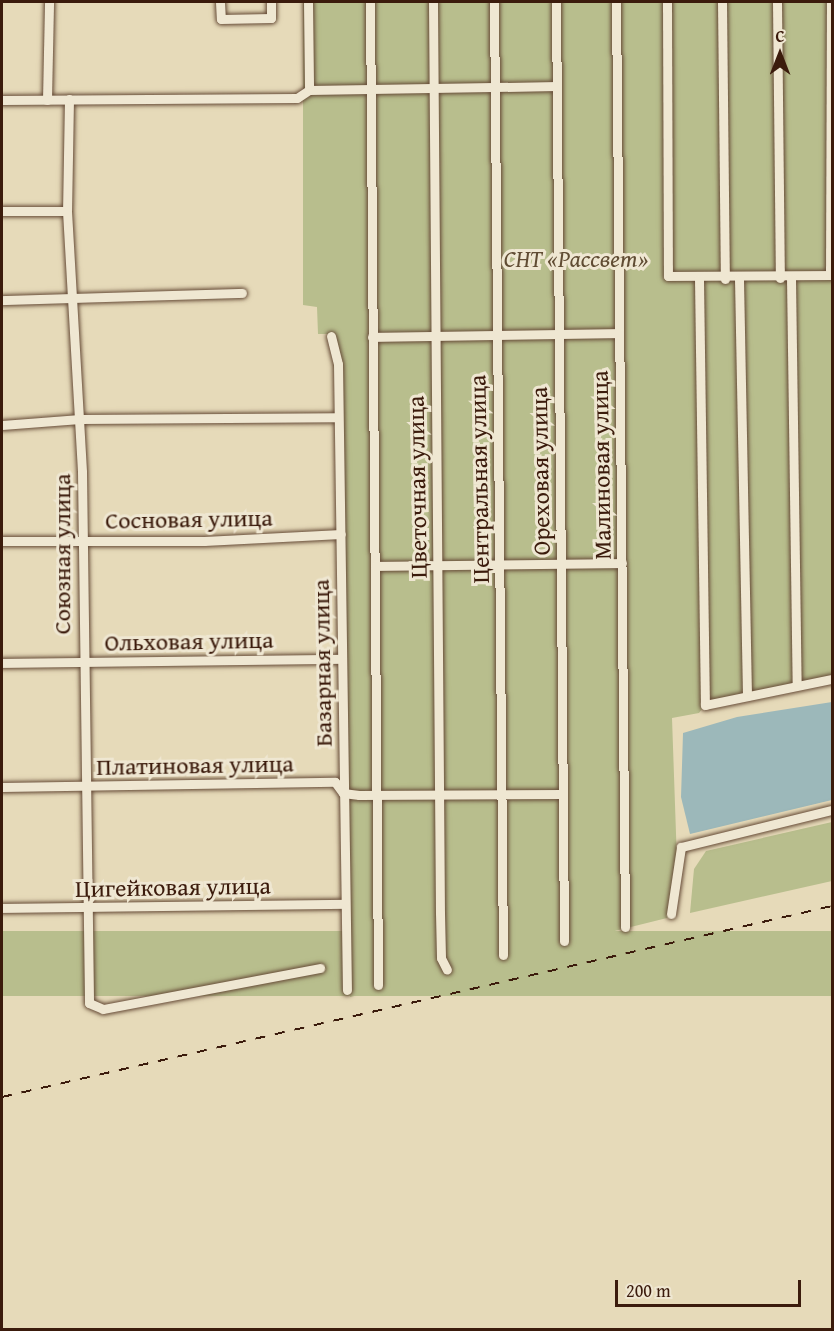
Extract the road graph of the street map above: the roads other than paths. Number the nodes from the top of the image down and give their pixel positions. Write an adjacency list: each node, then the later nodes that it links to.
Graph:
1 (50, 2): 21 (street)
2 (220, 2): 3 (street)
3 (271, 2)
4 (308, 2): 18 (street)
5 (370, 2): 15 (street)
6 (434, 2): 16 (street, Цветочная улица)
7 (494, 2): 17 (street, Центральная улица)
8 (556, 2): 14 (street, Ореховая улица)
9 (616, 2): 33 (street, Малиновая улица)
10 (667, 2): 27 (street)
11 (722, 2): 28 (street)
12 (777, 2): 25 (street)
13 (831, 2): 24 (street)
14 (557, 86): 17 (street); 35 (street, Ореховая улица)
15 (371, 88): 16 (street); 18 (street); 38 (street)
16 (434, 88): 17 (street); 37 (street, Цветочная улица)
17 (495, 88): 34 (street, Центральная улица)
18 (309, 90): 19 (street)
19 (69, 99): 21 (street); 23 (street, Союзная улица)
20 (2, 100): 21 (street)
21 (47, 100)
22 (2, 211): 23 (street)
23 (67, 211): 31 (street, Союзная улица)
24 (831, 275): 26 (street)
25 (780, 278): 26 (street); 29 (street)
26 (791, 278): 54 (street)
27 (699, 279): 28 (street); 55 (street)
28 (725, 279): 29 (street)
29 (739, 279): 55 (street)
30 (242, 292): 31 (street)
31 (75, 298): 32 (street); 40 (street, Союзная улица)
32 (2, 300)
33 (619, 333): 35 (street); 46 (street, Малиновая улица)
34 (498, 335): 35 (street); 37 (street); 47 (street, Центральная улица)
35 (558, 335): 45 (street, Ореховая улица)
36 (331, 336): 39 (street, Базарная улица)
37 (435, 336): 38 (street); 49 (street, Цветочная улица)
38 (372, 337): 48 (street)
39 (338, 417): 40 (street); 42 (street, Базарная улица)
40 (80, 419): 41 (street); 43 (street, Союзная улица)
41 (2, 425)
42 (341, 534): 43 (street, Сосновая улица); 50 (street, Базарная улица)
43 (82, 539): 44 (street, Сосновая улица); 51 (street, Союзная улица)
44 (2, 541)
45 (561, 563): 46 (street); 47 (street); 60 (street, Ореховая улица)
46 (622, 563): 68 (street, Малиновая улица)
47 (500, 564): 49 (street); 59 (street, Центральная улица)
48 (375, 566): 49 (street); 61 (street)
49 (437, 566): 62 (street, Цветочная улица)
50 (341, 659): 51 (street, Ольховая улица); 58 (street, Базарная улица)
51 (81, 662): 52 (street, Ольховая улица); 56 (street, Союзная улица)
52 (2, 663)
53 (832, 679): 54 (street)
54 (797, 685): 55 (street)
55 (747, 696)
56 (86, 786): 57 (street, Платиновая улица); 58 (street, Платиновая улица); 66 (street, Союзная улица)
57 (2, 787)
58 (343, 793): 61 (street, Платиновая улица); 64 (street, Базарная улица)
59 (502, 794): 60 (street, Платиновая улица); 62 (street, Платиновая улица); 70 (street, Центральная улица)
60 (562, 794): 69 (street, Ореховая улица)
61 (377, 795): 62 (street, Платиновая улица); 73 (street)
62 (439, 796): 72 (street, Цветочная улица)
63 (832, 810): 67 (street)
64 (345, 904): 66 (street, Цигейковая улица); 74 (street, Базарная улица)
65 (2, 908): 66 (street, Цигейковая улица)
66 (86, 908): 71 (street, Союзная улица)
67 (671, 914)
68 (626, 927)
69 (564, 941)
70 (503, 955)
71 (320, 968)
72 (447, 970)
73 (378, 985)
74 (347, 990)

